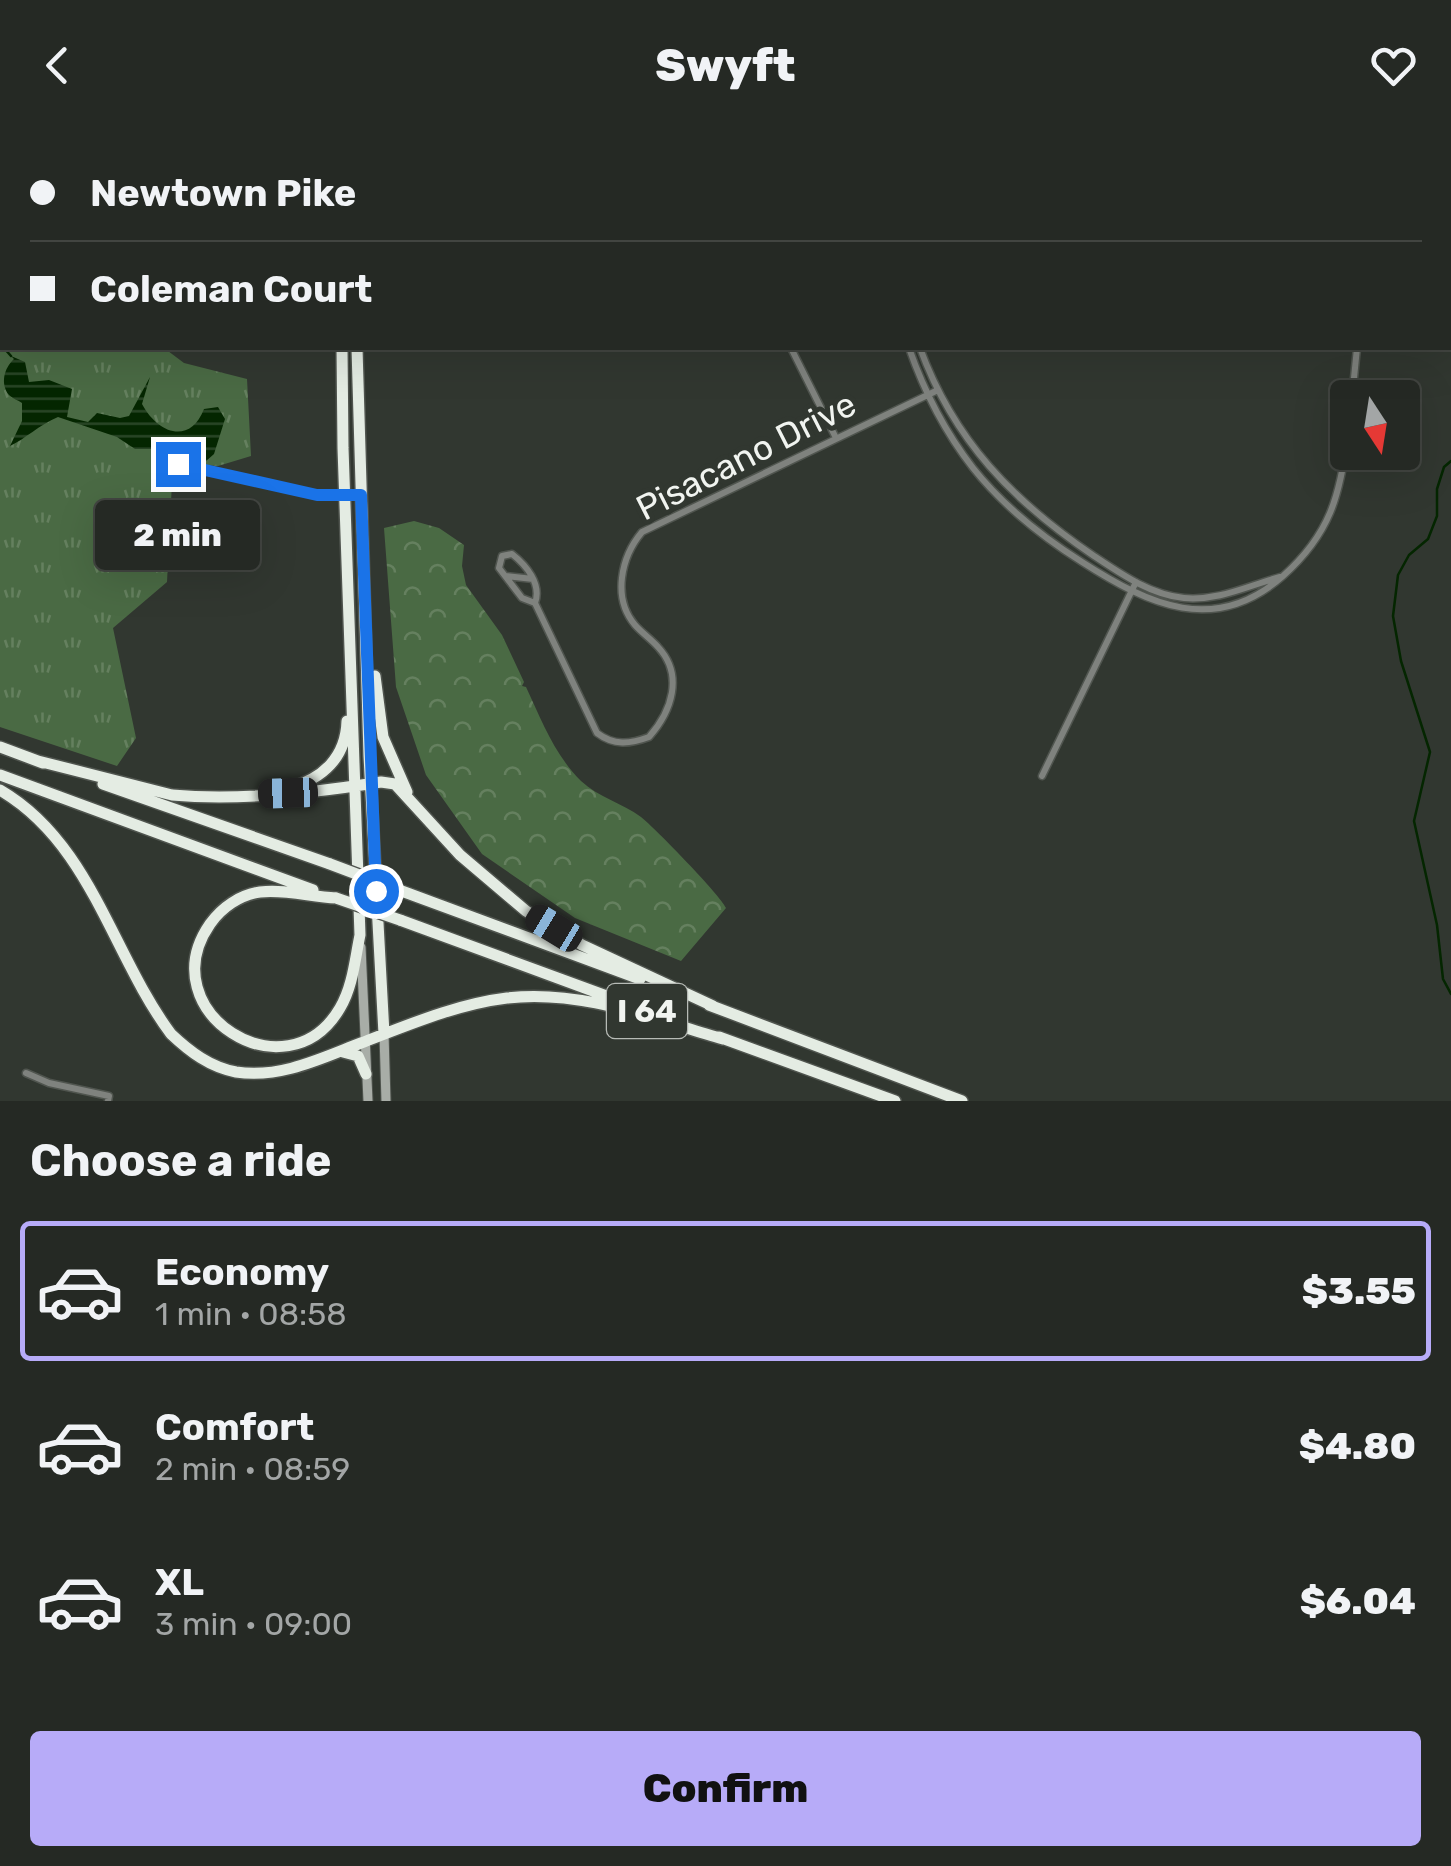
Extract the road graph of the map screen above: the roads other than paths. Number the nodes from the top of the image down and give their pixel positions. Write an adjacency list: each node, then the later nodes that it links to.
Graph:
1 (342, 350): 16 (highway)
2 (358, 350): 15 (highway)
3 (792, 350): 10 (street)
4 (910, 350): 9 (street)
5 (921, 350): 8 (street)
6 (1357, 350): 7 (street)
7 (1354, 380)
8 (938, 390): 9 (street, Pisacano Drive); 13 (street)
9 (928, 394): 10 (street, Pisacano Drive); 14 (street)
10 (836, 438): 23 (street, Pisacano Drive)
11 (178, 464): 16 (street)
12 (1343, 470): 18 (street)
13 (999, 478): 14 (street); 21 (street)
14 (989, 487): 22 (street)
15 (361, 495): 16 (street); 19 (highway)
16 (345, 496): 24 (highway)
17 (504, 575): 20 (street); 20 (street); 23 (street)
18 (1282, 576): 21 (street); 22 (street)
19 (366, 579): 29 (highway); 33 (highway)
20 (533, 579): 23 (street)
21 (1136, 582): 22 (street)
22 (1131, 592): 28 (street)
23 (535, 603)
24 (349, 632): 30 (highway); 32 (highway)
25 (0, 747): 26 (highway, I 64)
26 (38, 761): 32 (highway); 36 (highway, I 64, bridge)
27 (0, 775): 34 (highway, I 64)
28 (1042, 776)
29 (370, 784): 30 (highway); 33 (highway); 37 (highway)
30 (355, 785): 32 (highway); 35 (highway)
31 (0, 790): 40 (highway)
32 (262, 794)
33 (411, 800): 36 (highway)
34 (336, 898): 35 (highway); 38 (highway, I 64, bridge)
35 (360, 935): 39 (main road)
36 (713, 1006): 47 (highway, I 64)
37 (384, 1034): 38 (highway); 39 (highway); 45 (main road)
38 (723, 1039): 46 (highway, I 64)
39 (365, 1041): 40 (highway); 42 (main road)
40 (334, 1054): 42 (highway)
41 (26, 1073): 43 (street)
42 (366, 1074): 44 (main road)
43 (108, 1101)
44 (368, 1101)
45 (386, 1101)
46 (894, 1101)
47 (962, 1101)

